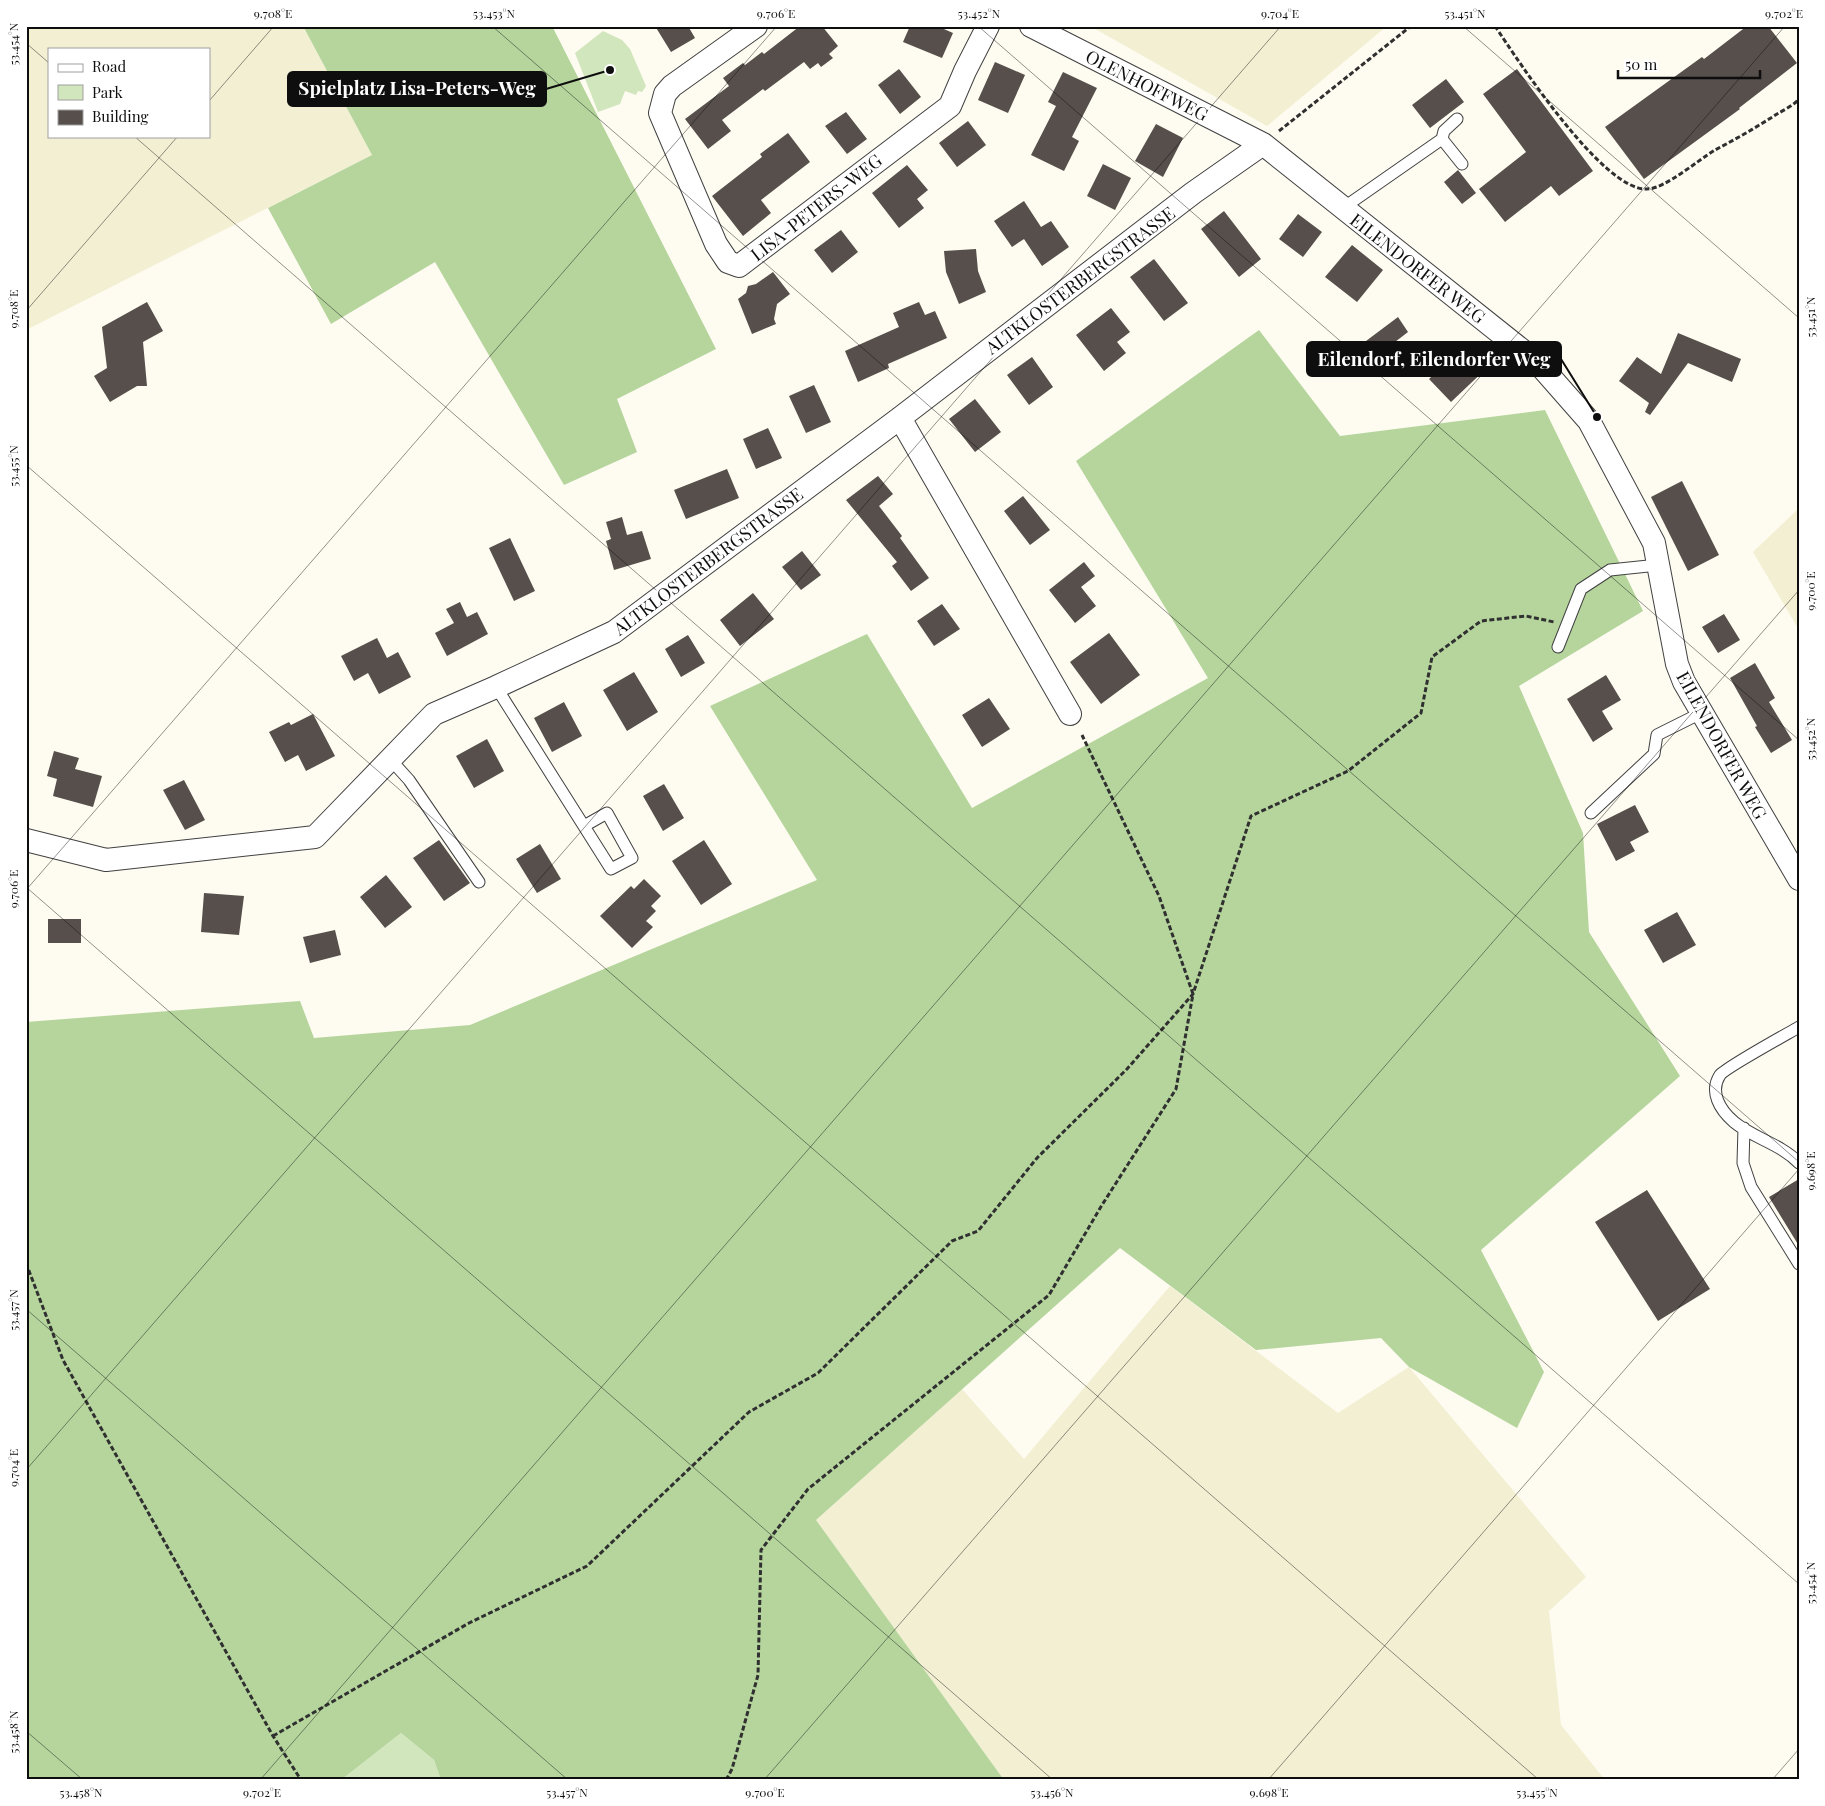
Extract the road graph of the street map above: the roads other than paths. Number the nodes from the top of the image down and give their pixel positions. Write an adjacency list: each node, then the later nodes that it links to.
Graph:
1 (756, 26): 2 (street, LISA-PETERS-WEG)
2 (988, 26)
3 (1031, 26): 6 (street, OLENHOFFWEG)
4 (1457, 119): 5 (lane)
5 (1442, 139): 7 (lane); 8 (lane)
6 (1263, 144): 8 (street, EILENDORFER WEG); 9 (street, ALTKLOSTERBERGSTRASSE)
7 (1462, 164)
8 (1344, 208): 10 (street, EILENDORFER WEG)
9 (900, 418): 12 (street, ALTKLOSTERBERGSTRASSE); 14 (street)
10 (1658, 565): 11 (lane); 13 (street, EILENDORFER WEG)
11 (1558, 647)
12 (496, 687): 15 (street, ALTKLOSTERBERGSTRASSE); 17 (lane)
13 (1701, 713): 16 (lane); 19 (street, EILENDORFER WEG)
14 (1070, 714)
15 (390, 759): 18 (street, ALTKLOSTERBERGSTRASSE); 20 (lane)
16 (1591, 813)
17 (584, 826): 17 (lane)
18 (26, 840)
19 (1799, 879)
20 (479, 882)
21 (1799, 1027): 22 (lane)
22 (1744, 1128): 23 (lane); 24 (lane)
23 (1799, 1163)
24 (1799, 1264)

